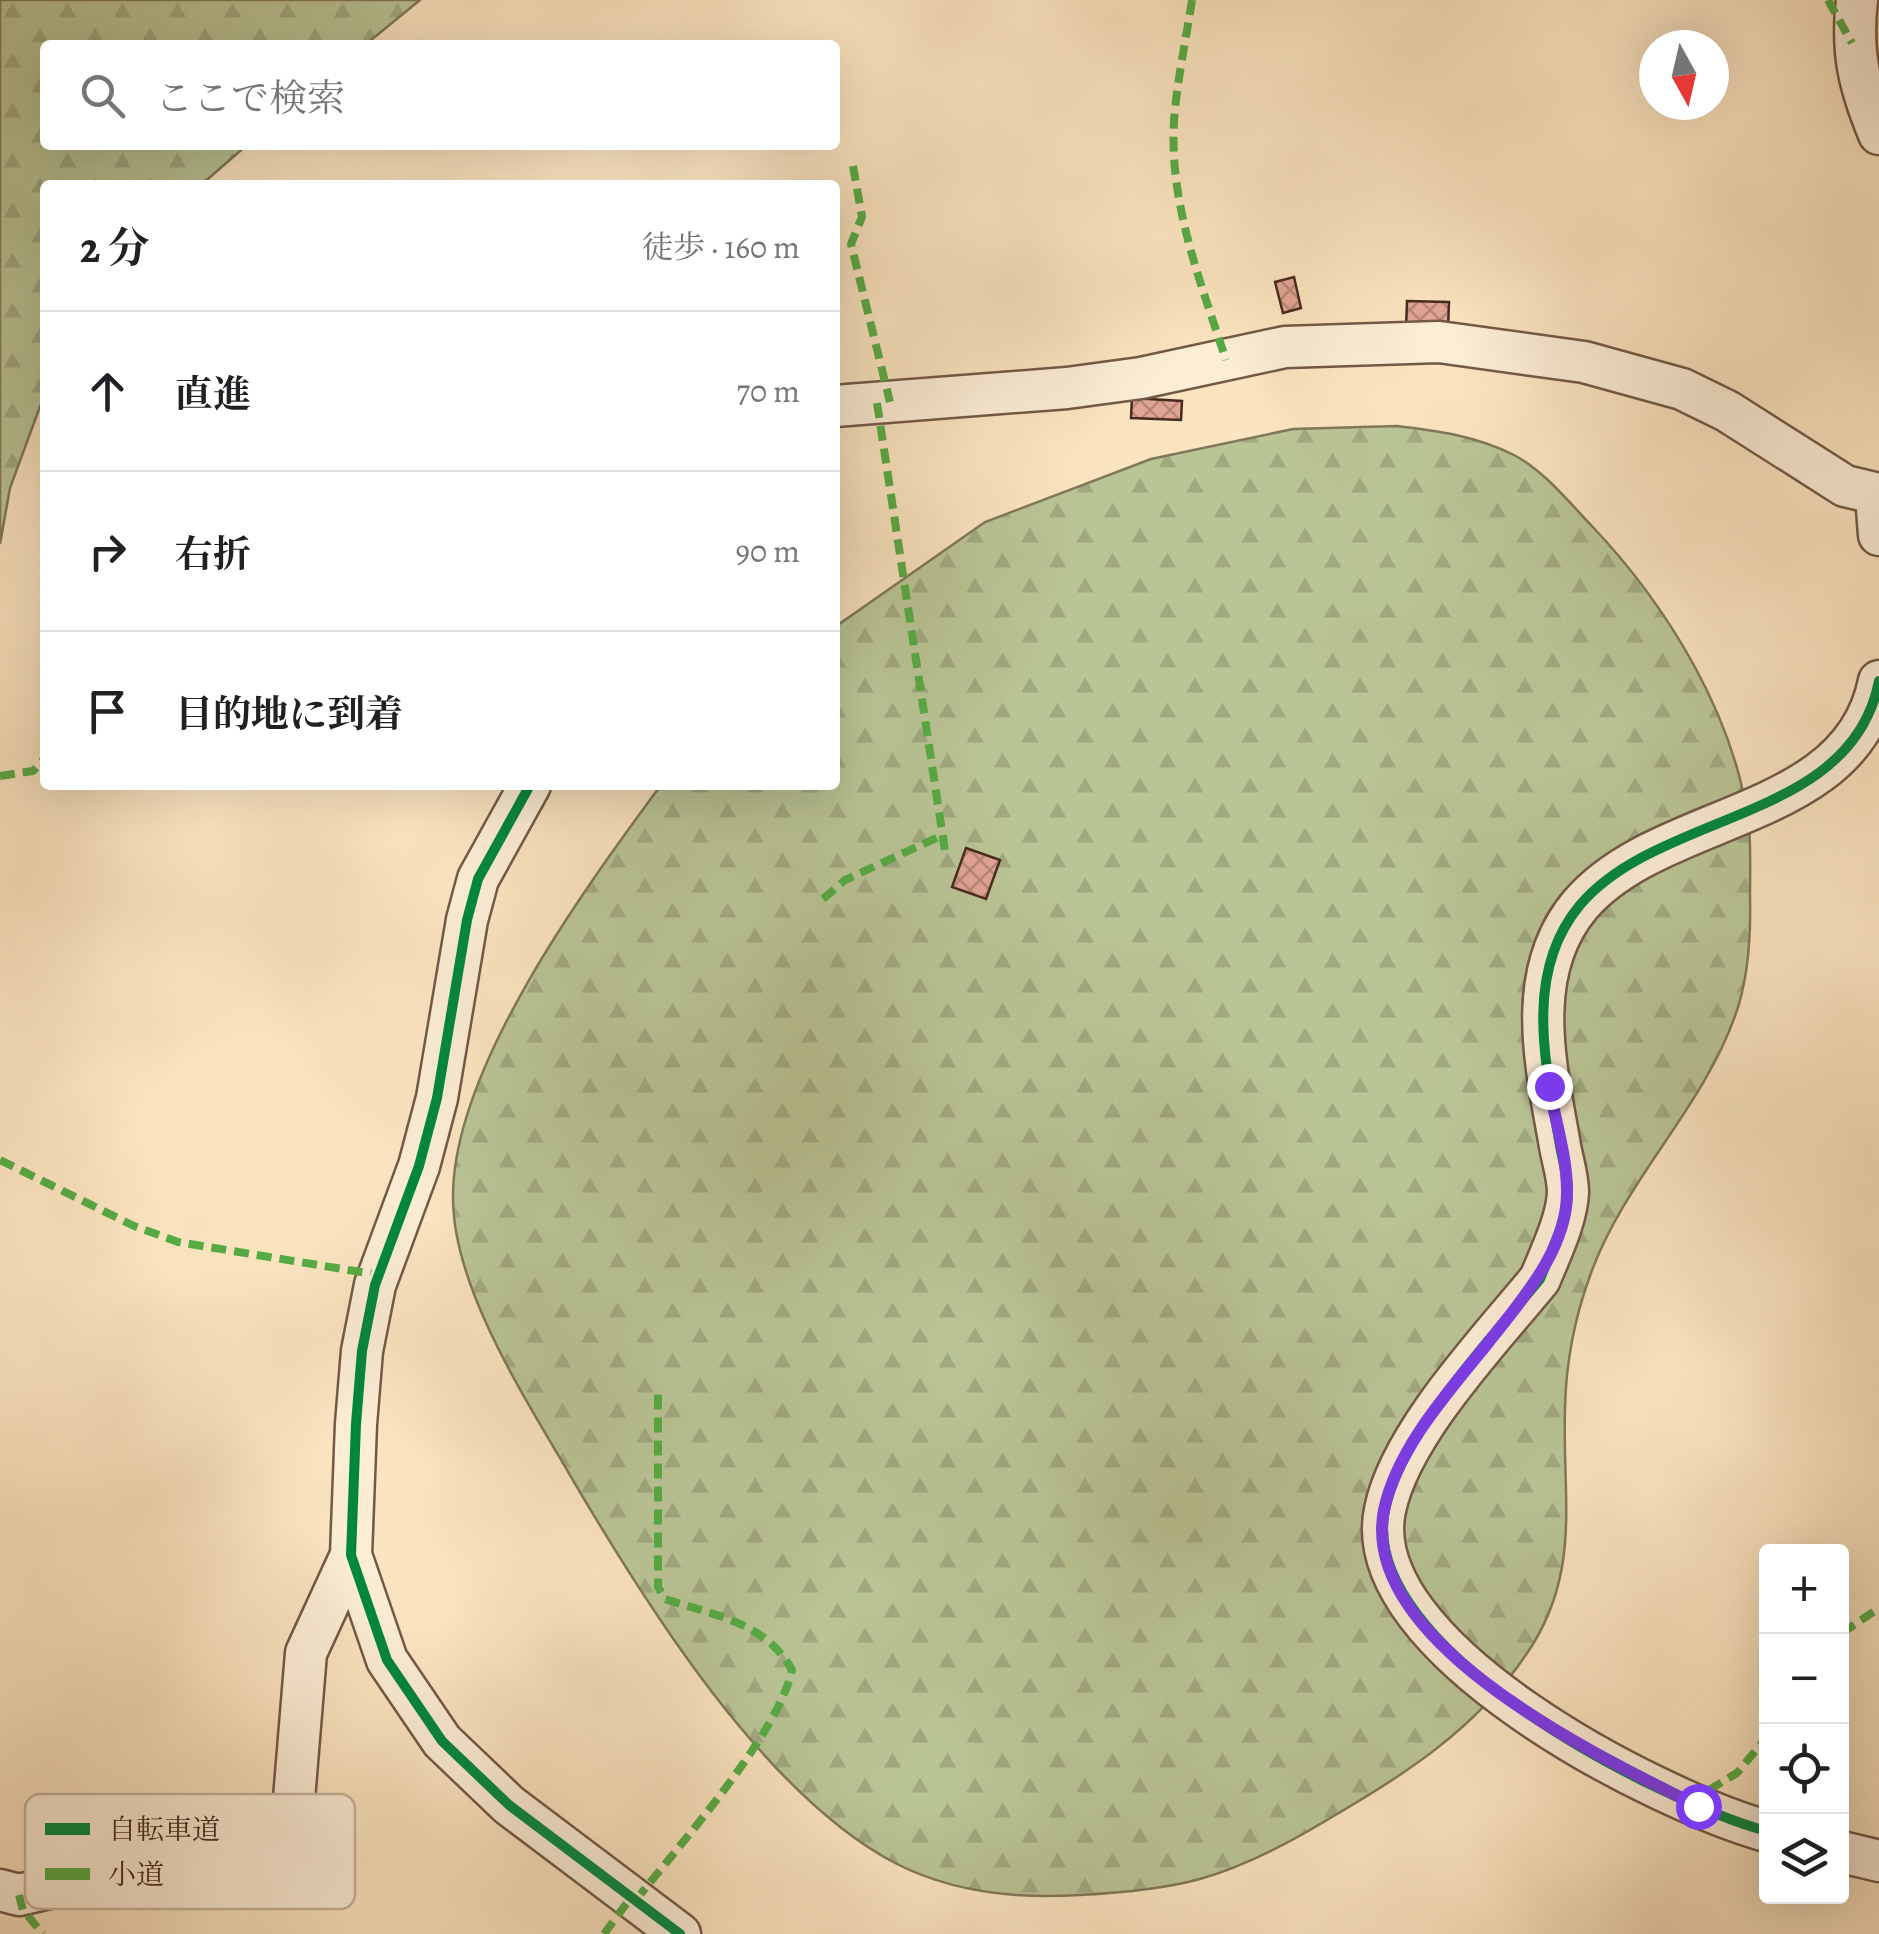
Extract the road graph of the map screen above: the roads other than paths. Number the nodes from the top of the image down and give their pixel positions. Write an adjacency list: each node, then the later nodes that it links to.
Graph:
1 (1857, 0): 2 (street)
2 (1879, 134)
3 (840, 406): 4 (street)
4 (1878, 494): 5 (street)
5 (1879, 535)
6 (1879, 681): 10 (street)
7 (527, 790): 8 (street)
8 (351, 1555): 9 (street); 15 (street)
9 (294, 1794)
10 (1759, 1829)
11 (1849, 1854): 12 (street)
12 (1879, 1861)
13 (0, 1890): 14 (street)
14 (25, 1893)
15 (680, 1934)

